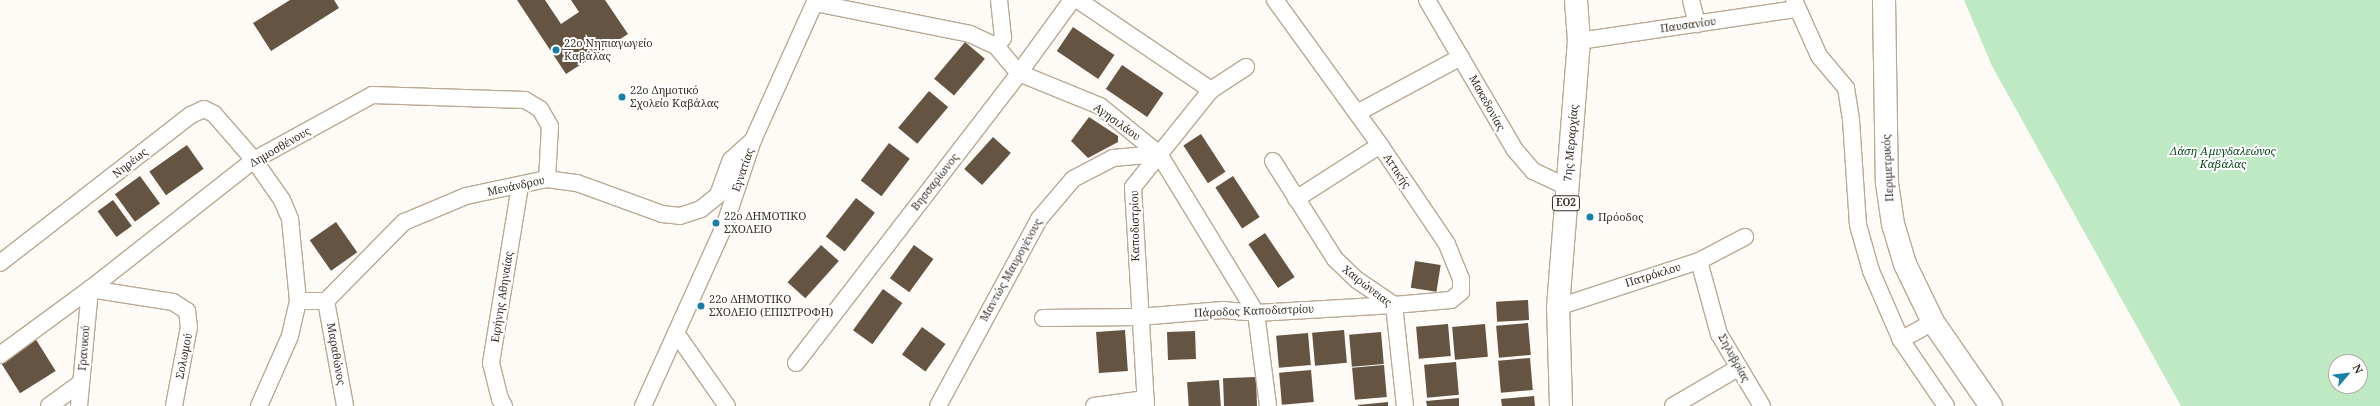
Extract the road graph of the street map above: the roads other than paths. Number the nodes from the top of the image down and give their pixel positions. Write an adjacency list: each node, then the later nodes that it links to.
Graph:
1 (999, 0): 13 (street)
2 (1072, 0): 16 (street, Βησσαρίωνος)
3 (1078, 0): 17 (street)
4 (1275, 0): 18 (street, Αττικής)
5 (1427, 0): 14 (street, Μακεδονίας)
6 (1576, 0): 12 (main road, 7ης Μεραρχίας / ΕΟ2)
7 (1691, 0): 11 (street)
8 (1884, 0): 39 (main road, Περιμετρικός)
9 (816, 1): 13 (street, Αγησιλάου); 19 (street, Εγνατίας)
10 (1796, 4): 11 (street, Παυσανίου); 41 (street)
11 (1697, 24): 12 (street, Παυσανίου)
12 (1579, 41): 26 (main road, 7ης Μεραρχίας / ΕΟ2)
13 (996, 46): 16 (street, Αγησιλάου)
14 (1461, 57): 18 (street); 26 (street, Μακεδονίας)
15 (1246, 67): 17 (street, Καποδιστρίου)
16 (1019, 73): 21 (street, Αγησιλάου); 43 (street, Βησσαρίωνος)
17 (1211, 90): 21 (street, Καποδιστρίου)
18 (1357, 113): 20 (street, Αττικής)
19 (754, 140): 24 (street, Μενάνδρου); 40 (street, Εγνατίας)
20 (1380, 144): 27 (street); 34 (street, Αττικής)
21 (1159, 154): 36 (street, Αγησιλάου); 38 (street, Καποδιστρίου); 55 (street, Μαντώς Μαυρογένους)
22 (254, 160): 24 (street, Δημοσθένους); 30 (street, Νηρέως); 31 (street, Δημοσθένους); 32 (street)
23 (1273, 161): 27 (street, Χαιρώνειας)
24 (547, 179): 25 (street, Μενάνδρου)
25 (520, 185): 33 (street, Μενάνδρου); 52 (street, Ειρήνης Αθηναίας)
26 (1567, 186): 35 (main road, 7ης Μεραρχίας / ΕΟ2)
27 (1296, 199): 34 (street, Χαιρώνειας)
28 (1745, 237): 29 (street, Πατρόκλου)
29 (1699, 261): 35 (street, Πατρόκλου); 44 (street, Σηλυβρίας)
30 (0, 263)
31 (90, 290): 42 (street, Δημοσθένους); 45 (street, Γρανικού); 49 (street, Σολωμού)
32 (298, 301): 33 (street); 50 (street)
33 (326, 301): 51 (street, Μαραθώνος)
34 (1394, 305): 36 (street, Πάροδος Καποδιστρίου); 58 (street, Χαιρώνειας)
35 (1558, 307): 59 (main road, 7ης Μεραρχίας / ΕΟ2)
36 (1256, 313): 38 (street, Πάροδος Καποδιστρίου); 57 (street, Αγησιλάου)
37 (1043, 318): 38 (street, Πάροδος Καποδιστρίου)
38 (1139, 318): 46 (street, Καποδιστρίου)
39 (1933, 322): 41 (street); 63 (main road, Περιμετρικός)
40 (676, 333): 53 (street, Εγνατίας); 54 (street)
41 (1901, 340): 62 (street)
42 (0, 355)
43 (796, 363)
44 (1738, 368): 60 (street); 61 (street, Σηλυβρίας)
45 (81, 383): 47 (street); 48 (street, Γρανικού)
46 (1146, 402): 56 (street)
47 (49, 406)
48 (79, 406)
49 (174, 406)
50 (259, 406)
51 (345, 406)
52 (504, 406)
53 (644, 406)
54 (727, 406)
55 (938, 406)
56 (1094, 406)
57 (1268, 406)
58 (1405, 406)
59 (1560, 406)
60 (1673, 406)
61 (1762, 406)
62 (1946, 406)
63 (1990, 406)

